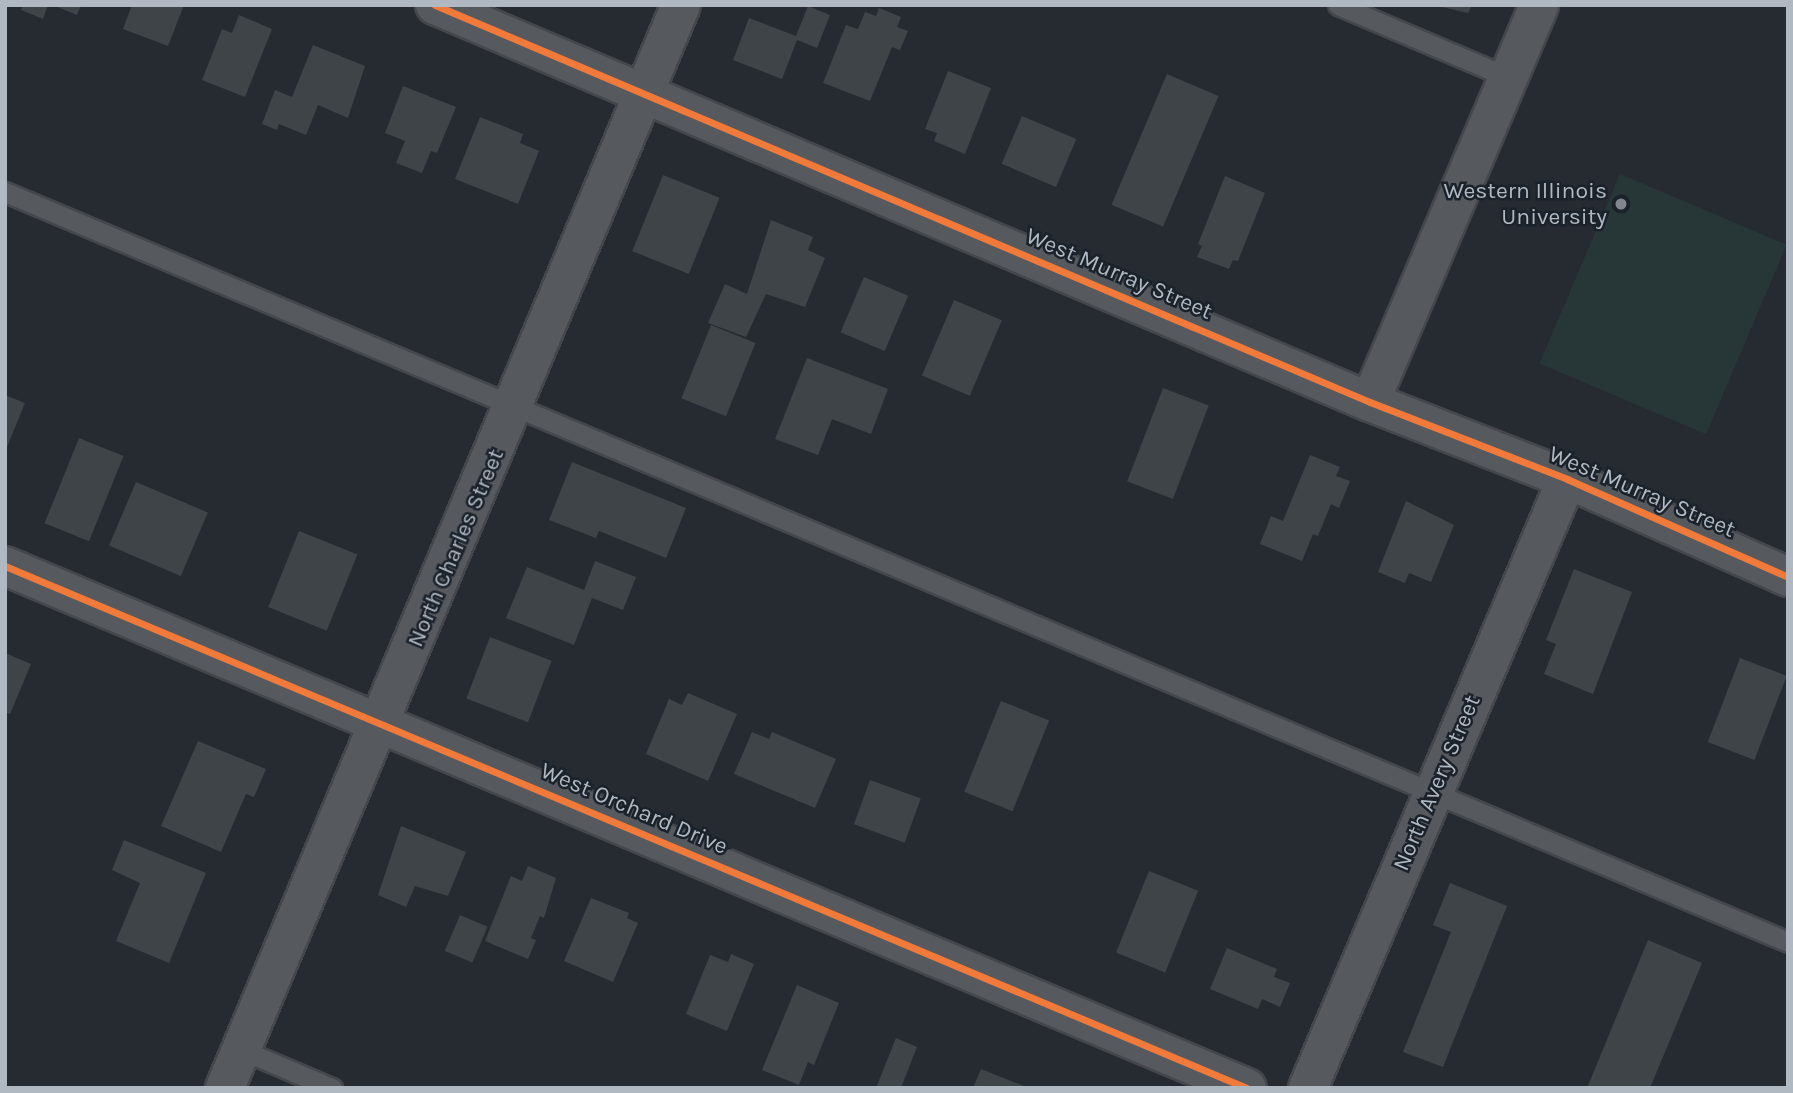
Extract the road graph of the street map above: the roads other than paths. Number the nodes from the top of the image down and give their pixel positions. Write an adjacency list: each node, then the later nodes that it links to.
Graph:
1 (435, 5): 6 (street, West Murray Street)
2 (681, 5): 6 (street, North Charles Street)
3 (1338, 5): 5 (lane)
4 (1539, 5): 5 (street)
5 (1508, 77): 8 (street)
6 (644, 94): 8 (street, West Murray Street); 9 (street, North Charles Street)
7 (5, 192): 9 (lane)
8 (1370, 402): 10 (street, West Murray Street)
9 (516, 407): 13 (street, North Charles Street); 14 (lane)
10 (1567, 479): 12 (street, West Murray Street); 14 (street, North Avery Street)
11 (5, 566): 13 (street, West Orchard Drive)
12 (1788, 577)
13 (382, 724): 16 (street, North Charles Street); 19 (street, West Orchard Drive)
14 (1433, 793): 15 (lane); 20 (street, North Avery Street)
15 (1788, 942)
16 (242, 1049): 17 (street, North Charles Street); 18 (lane)
17 (225, 1088)
18 (332, 1088)
19 (1247, 1088)
20 (1308, 1088)

